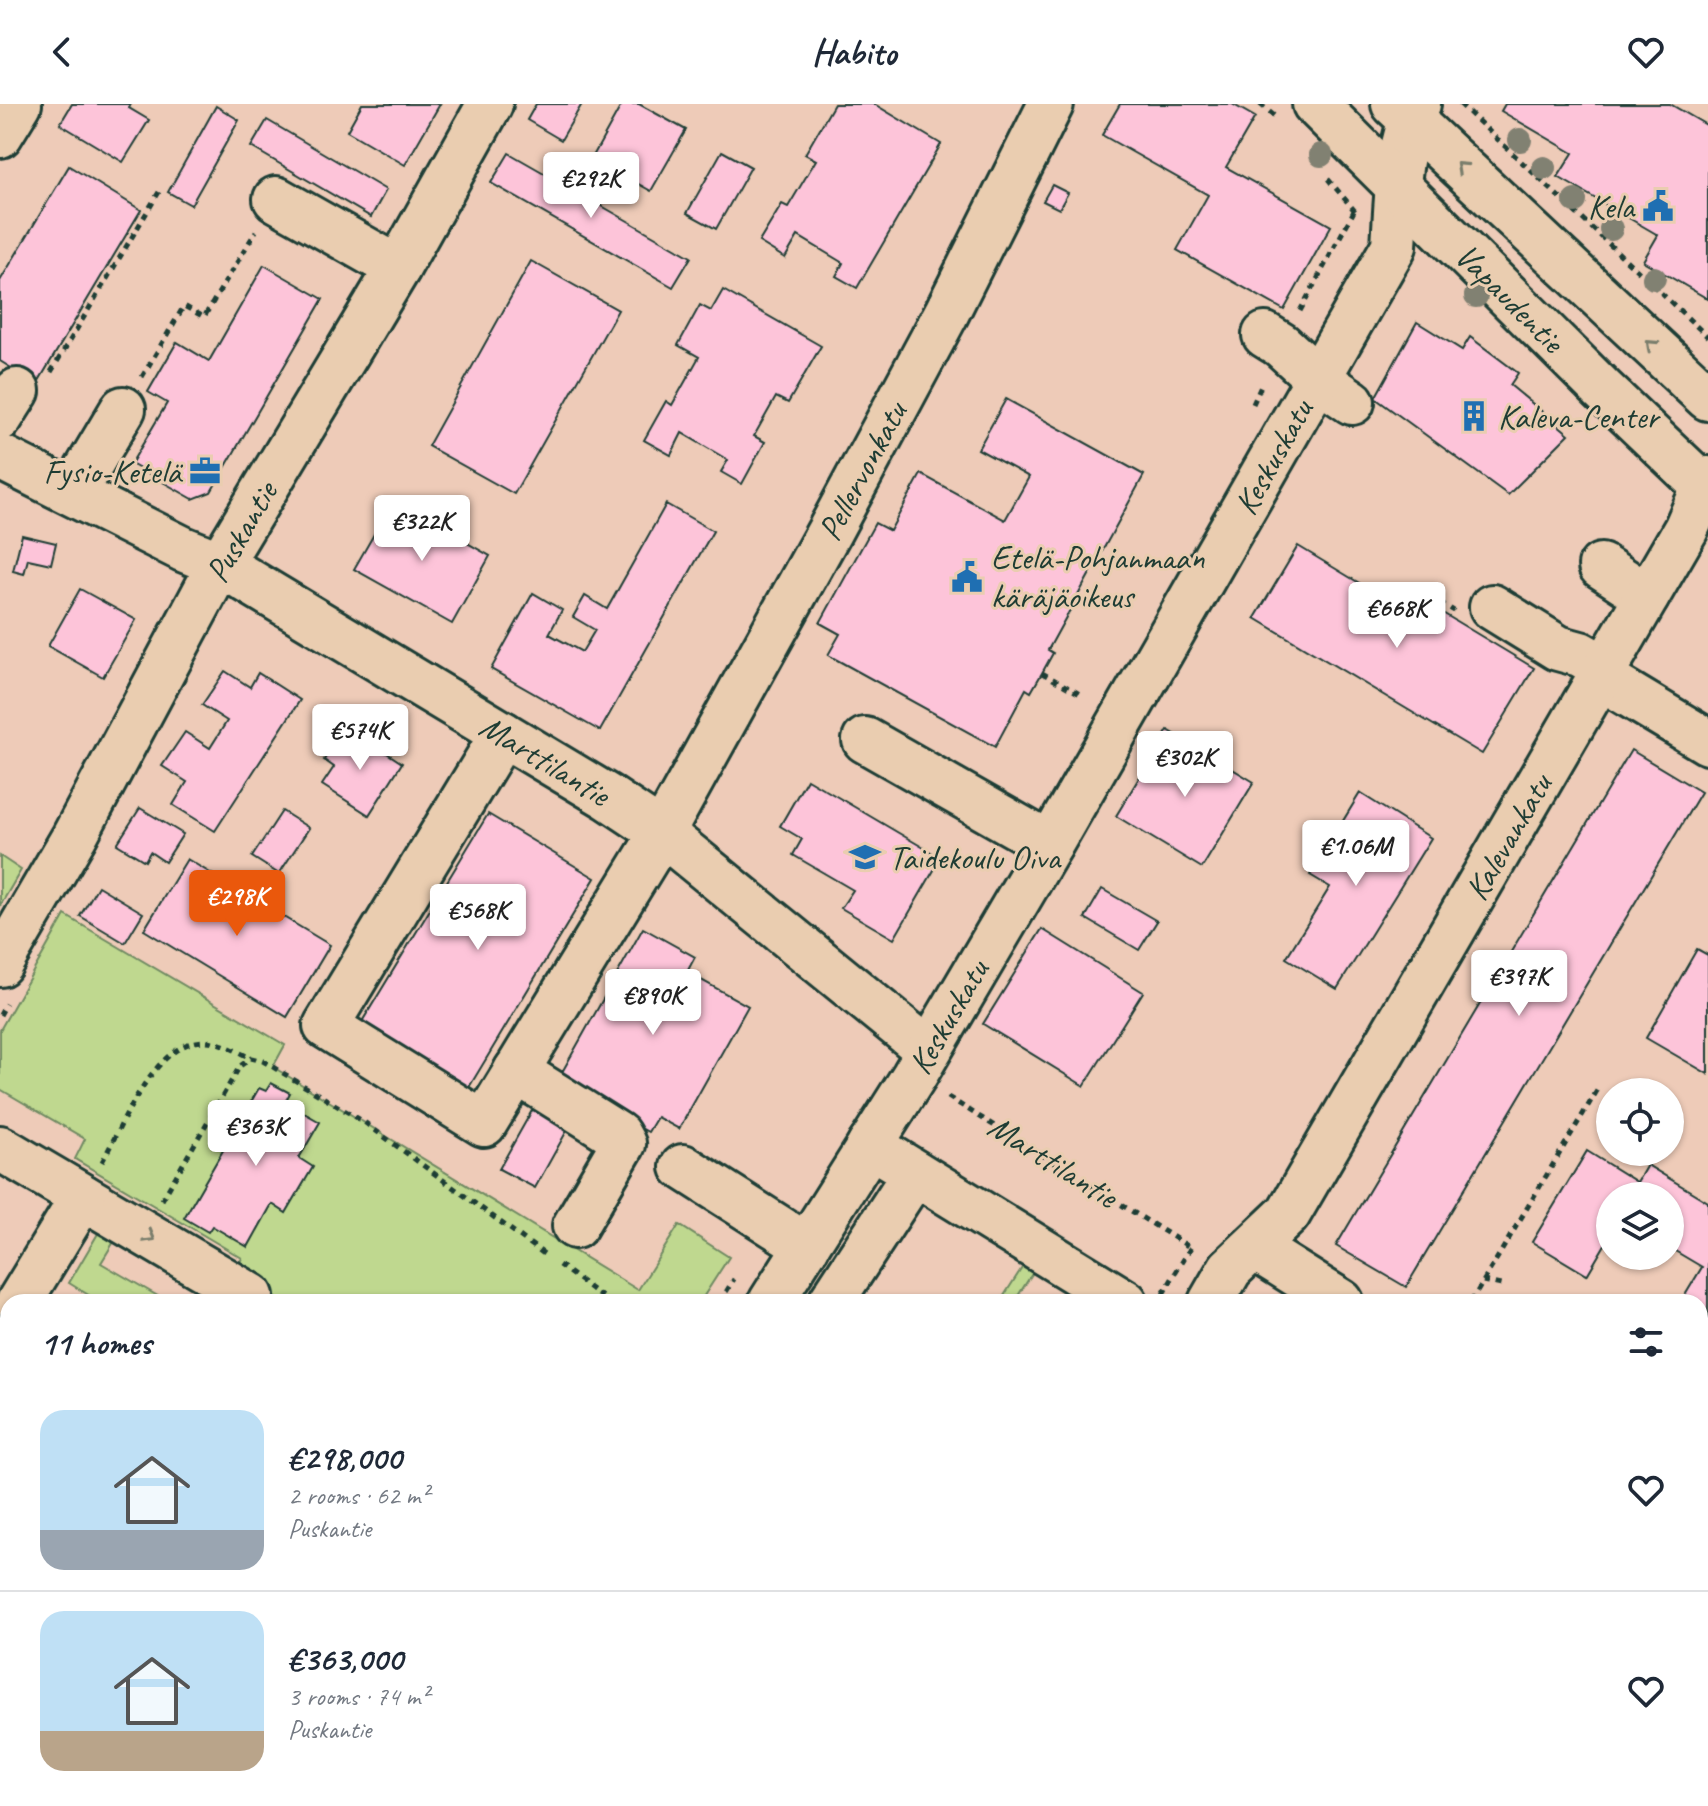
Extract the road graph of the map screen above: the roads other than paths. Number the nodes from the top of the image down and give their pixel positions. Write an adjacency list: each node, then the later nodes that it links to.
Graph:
1 (19, 104): 6 (street)
2 (490, 104): 9 (street, Puskantie)
3 (1051, 104): 25 (street, Pellervonkatu)
4 (1315, 104): 7 (street, Vapaudentie)
5 (1407, 109): 7 (street, Keskuskatu); 12 (street, Vapaudentie, one-way to 5)
6 (0, 135)
7 (1398, 187): 11 (street, Keskuskatu); 15 (street, Vapaudentie)
8 (276, 199): 9 (street)
9 (398, 268): 17 (street, Puskantie)
10 (1265, 335): 11 (street)
11 (1334, 390): 26 (street, Keskuskatu)
12 (1708, 398)
13 (123, 409): 16 (street)
14 (0, 457): 16 (street, Marttilantie)
15 (1707, 485): 19 (street, Kalevankatu)
16 (73, 493): 17 (street, Marttilantie)
17 (220, 564): 22 (street, Marttilantie); 27 (street, Puskantie)
18 (1601, 566): 19 (street)
19 (1647, 596): 21 (street, Kalevankatu)
20 (1492, 607): 21 (street)
21 (1602, 672): 24 (street); 37 (street, Kalevankatu)
22 (503, 734): 25 (street, Marttilantie); 29 (street, Pellervonkatu)
23 (865, 740): 26 (street)
24 (1708, 742)
25 (662, 833): 28 (street, Marttilantie); 29 (street, Pellervonkatu)
26 (1050, 845): 28 (street, Keskuskatu)
27 (0, 964)
28 (921, 1063): 30 (street, Keskuskatu)
29 (516, 1071): 35 (street)
30 (870, 1145): 33 (street); 36 (street, Keskuskatu)
31 (0, 1148): 34 (street)
32 (683, 1167): 36 (street)
33 (915, 1173): 38 (street); 42 (street)
34 (83, 1197): 39 (street); 40 (street, one-way to 40)
35 (575, 1226)
36 (807, 1246): 41 (street, Keskuskatu)
37 (1255, 1248): 43 (street, Kalevankatu); 44 (street)
38 (1079, 1290)
39 (24, 1294)
40 (248, 1294)
41 (776, 1294)
42 (836, 1294)
43 (1216, 1294)
44 (1328, 1294)

